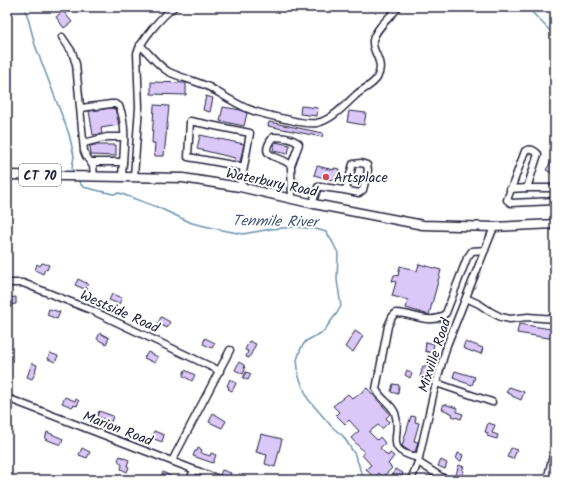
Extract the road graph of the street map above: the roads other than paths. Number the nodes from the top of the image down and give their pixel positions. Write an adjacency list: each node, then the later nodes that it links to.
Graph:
1 (174, 7): 4 (street)
2 (397, 9): 4 (street)
3 (62, 37): 5 (street)
4 (140, 45): 15 (street)
5 (81, 108): 6 (street); 7 (street)
6 (123, 137): 7 (street); 9 (street)
7 (84, 143): 8 (street)
8 (91, 162): 9 (street); 13 (street)
9 (123, 162): 14 (street)
10 (291, 166): 10 (street); 21 (street)
11 (244, 167): 11 (street); 16 (street)
12 (7, 175): 13 (main road, Waterbury Road / CT 70)
13 (94, 176): 14 (main road, Waterbury Road / CT 70)
14 (122, 177): 15 (main road, Waterbury Road / CT 70)
15 (134, 177): 16 (main road, Waterbury Road / CT 70)
16 (240, 188): 21 (main road, Waterbury Road / CT 70)
17 (526, 188): 18 (street); 19 (street); 19 (street)
18 (555, 188)
19 (510, 189): 22 (street)
20 (344, 190): 20 (street); 23 (street)
21 (292, 200): 23 (main road, Waterbury Road / CT 70)
22 (555, 201)
23 (312, 204): 25 (main road, Waterbury Road / CT 70)
24 (555, 224): 25 (main road, Waterbury Road / CT 70)
25 (494, 227): 26 (street, Mixville Road)
26 (485, 250): 28 (street, Mixville Road); 36 (street)
27 (7, 283): 31 (street, Westside Road)
28 (466, 298): 29 (street); 32 (street, Mixville Road)
29 (555, 319)
30 (230, 350): 31 (street)
31 (220, 371): 37 (street)
32 (436, 383): 34 (street); 36 (street, Mixville Road)
33 (7, 398): 37 (street, Marion Road)
34 (492, 402)
35 (555, 447): 43 (street)
36 (419, 460): 41 (street); 42 (street)
37 (172, 462): 38 (street, Marion Road)
38 (194, 470): 39 (street); 40 (street, Marion Road)
39 (190, 480)
40 (221, 480)
41 (411, 480)
42 (446, 480)
43 (547, 480)

